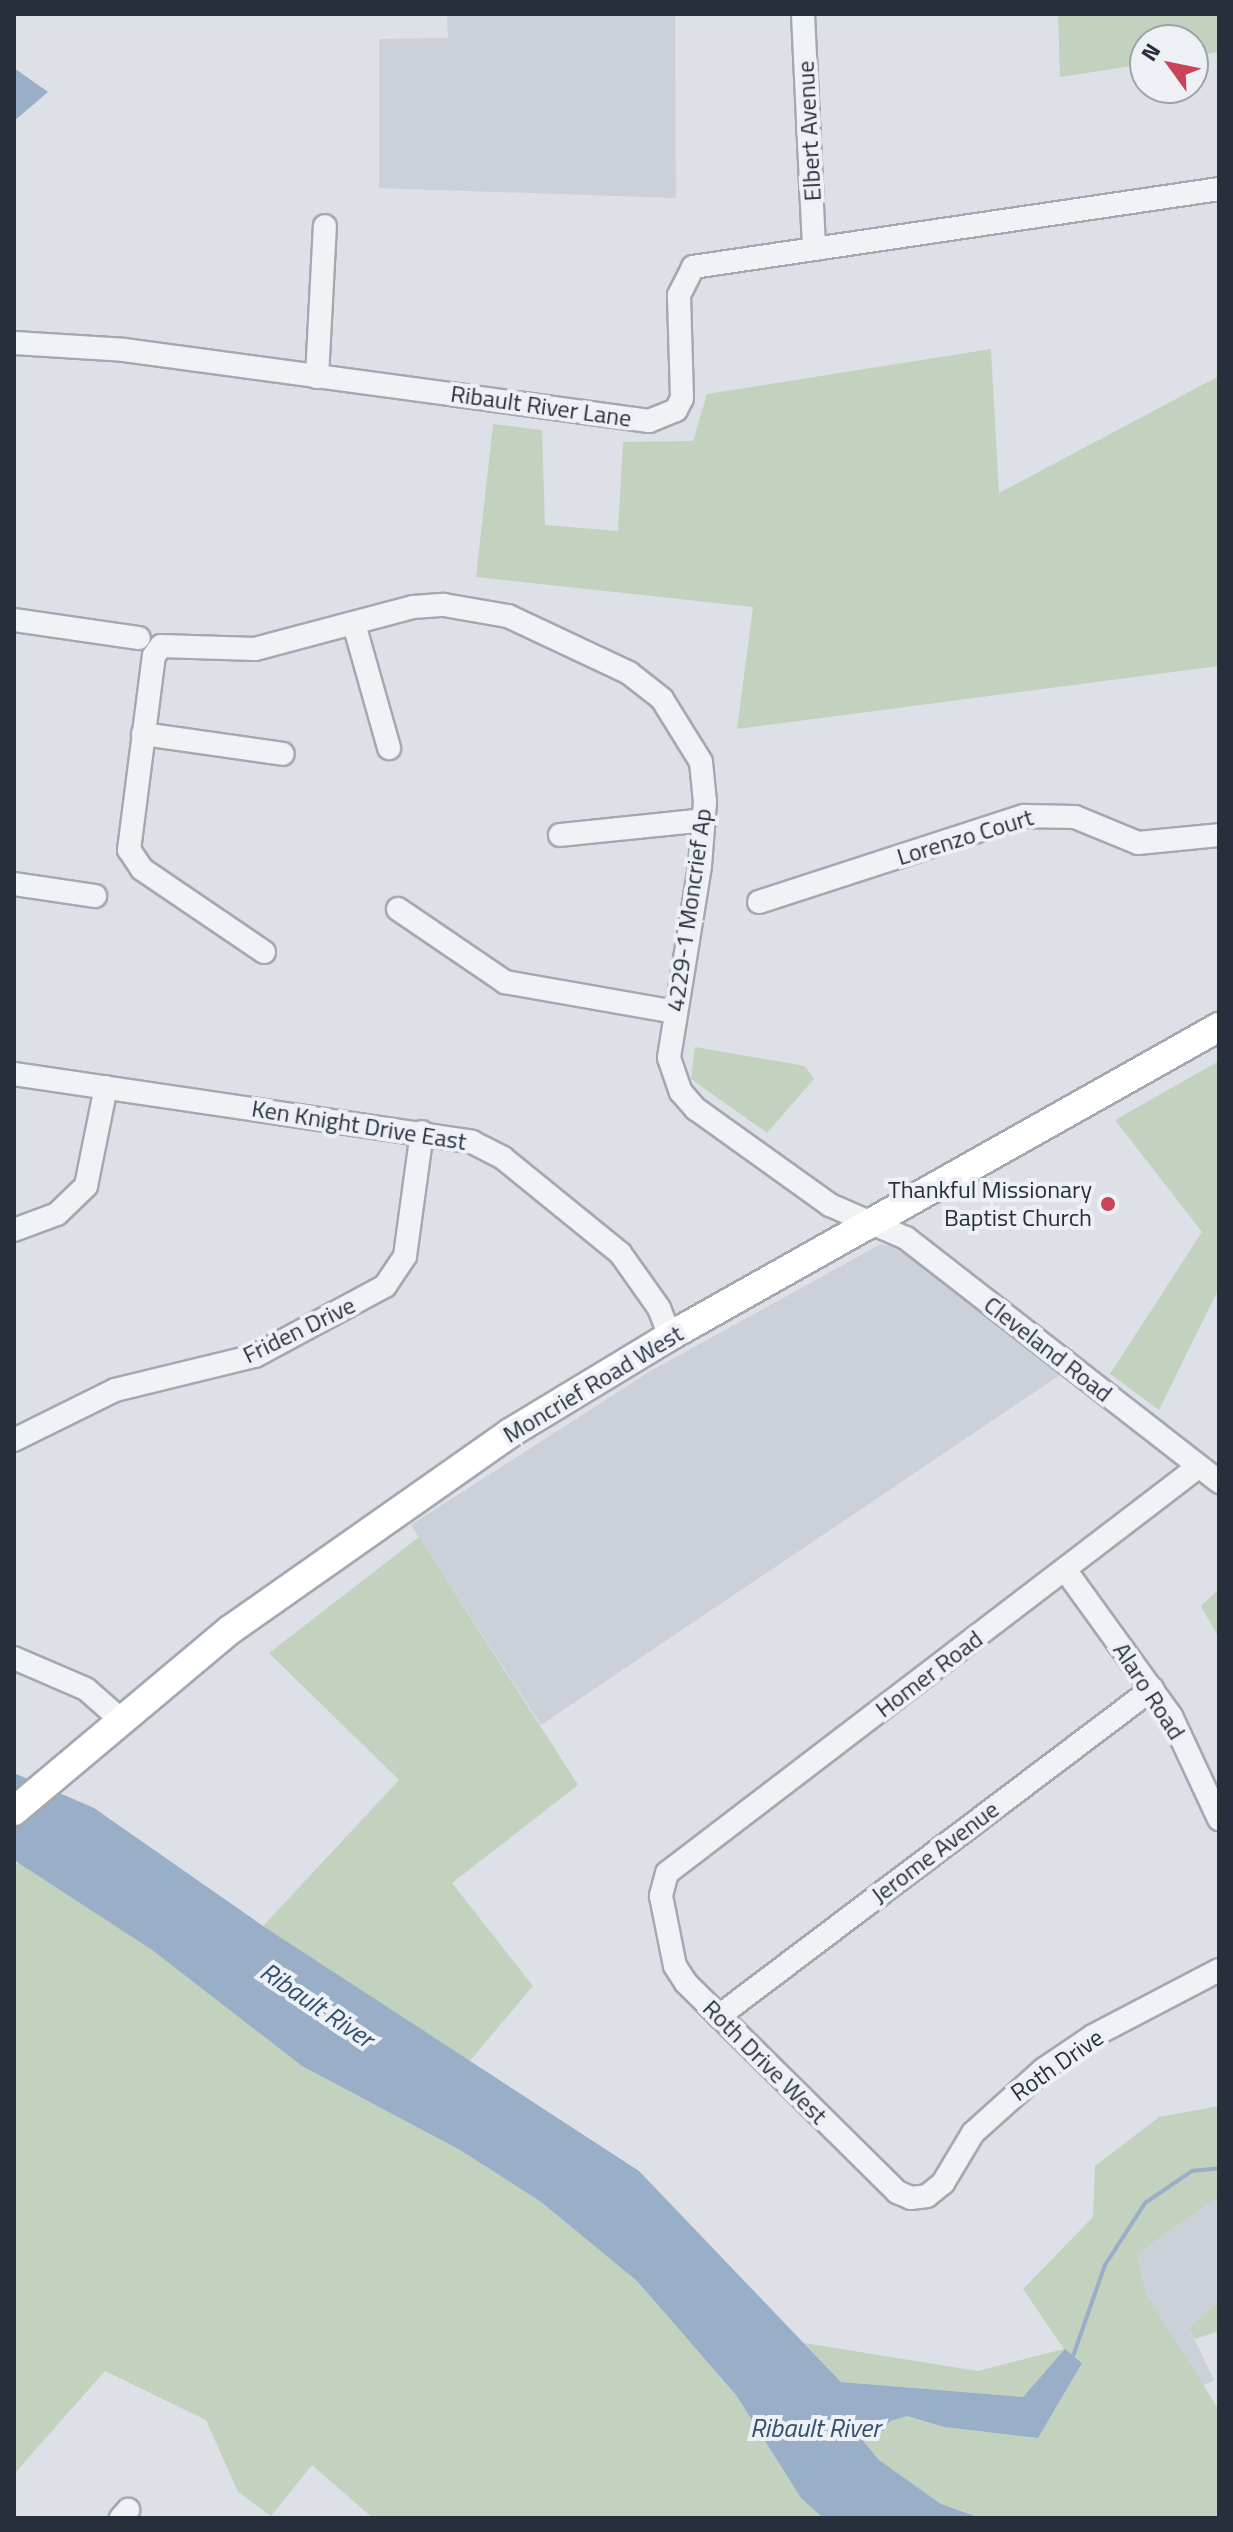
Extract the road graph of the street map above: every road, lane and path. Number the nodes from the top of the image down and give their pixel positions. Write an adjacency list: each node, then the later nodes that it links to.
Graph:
1 (803, 14): 4 (street, Elbert Avenue)
2 (1219, 189): 4 (street, Ribault River Lane)
3 (325, 226): 6 (street)
4 (814, 248): 6 (street, Ribault River Lane)
5 (14, 343): 6 (street, Ribault River Lane)
6 (317, 377)
7 (14, 620): 9 (street)
8 (354, 624): 10 (street, 4229-1 Moncrief Ap); 11 (street); 13 (street, 4229-1 Moncrief Ap)
9 (139, 638)
10 (143, 734): 12 (street); 20 (street)
11 (389, 748)
12 (283, 754)
13 (704, 820): 14 (street); 21 (street, 4229-1 Moncrief Ap)
14 (560, 835)
15 (1219, 835): 18 (street, Lorenzo Court)
16 (14, 884): 17 (street)
17 (95, 896)
18 (759, 902)
19 (398, 909): 21 (street)
20 (264, 952)
21 (675, 1012): 26 (street, 4229-1 Moncrief Ap)
22 (1219, 1027): 26 (main road, Moncrief Road West)
23 (14, 1074): 24 (street, Ken Knight Drive East)
24 (106, 1087): 25 (street, Ken Knight Drive East); 27 (street)
25 (422, 1132): 28 (street, Ken Knight Drive East); 29 (street, Friden Drive)
26 (872, 1225): 28 (main road, Moncrief Road West); 30 (street, Cleveland Road)
27 (14, 1230)
28 (670, 1336): 35 (main road, Moncrief Road West)
29 (14, 1440)
30 (1198, 1467): 31 (street, Cleveland Road); 32 (street, Homer Road)
31 (1219, 1482)
32 (1066, 1571): 34 (street, Alaro Road); 38 (street, Homer Road)
33 (14, 1658): 35 (street)
34 (1152, 1689): 37 (street, Alaro Road); 40 (street, Jerome Avenue)
35 (120, 1719): 36 (main road, Moncrief Road West)
36 (14, 1811)
37 (1219, 1819)
38 (661, 1883): 40 (street, Roth Drive West)
39 (1219, 1970): 41 (street, Roth Drive)
40 (719, 2016): 41 (street, Roth Drive West)
41 (927, 2196)

